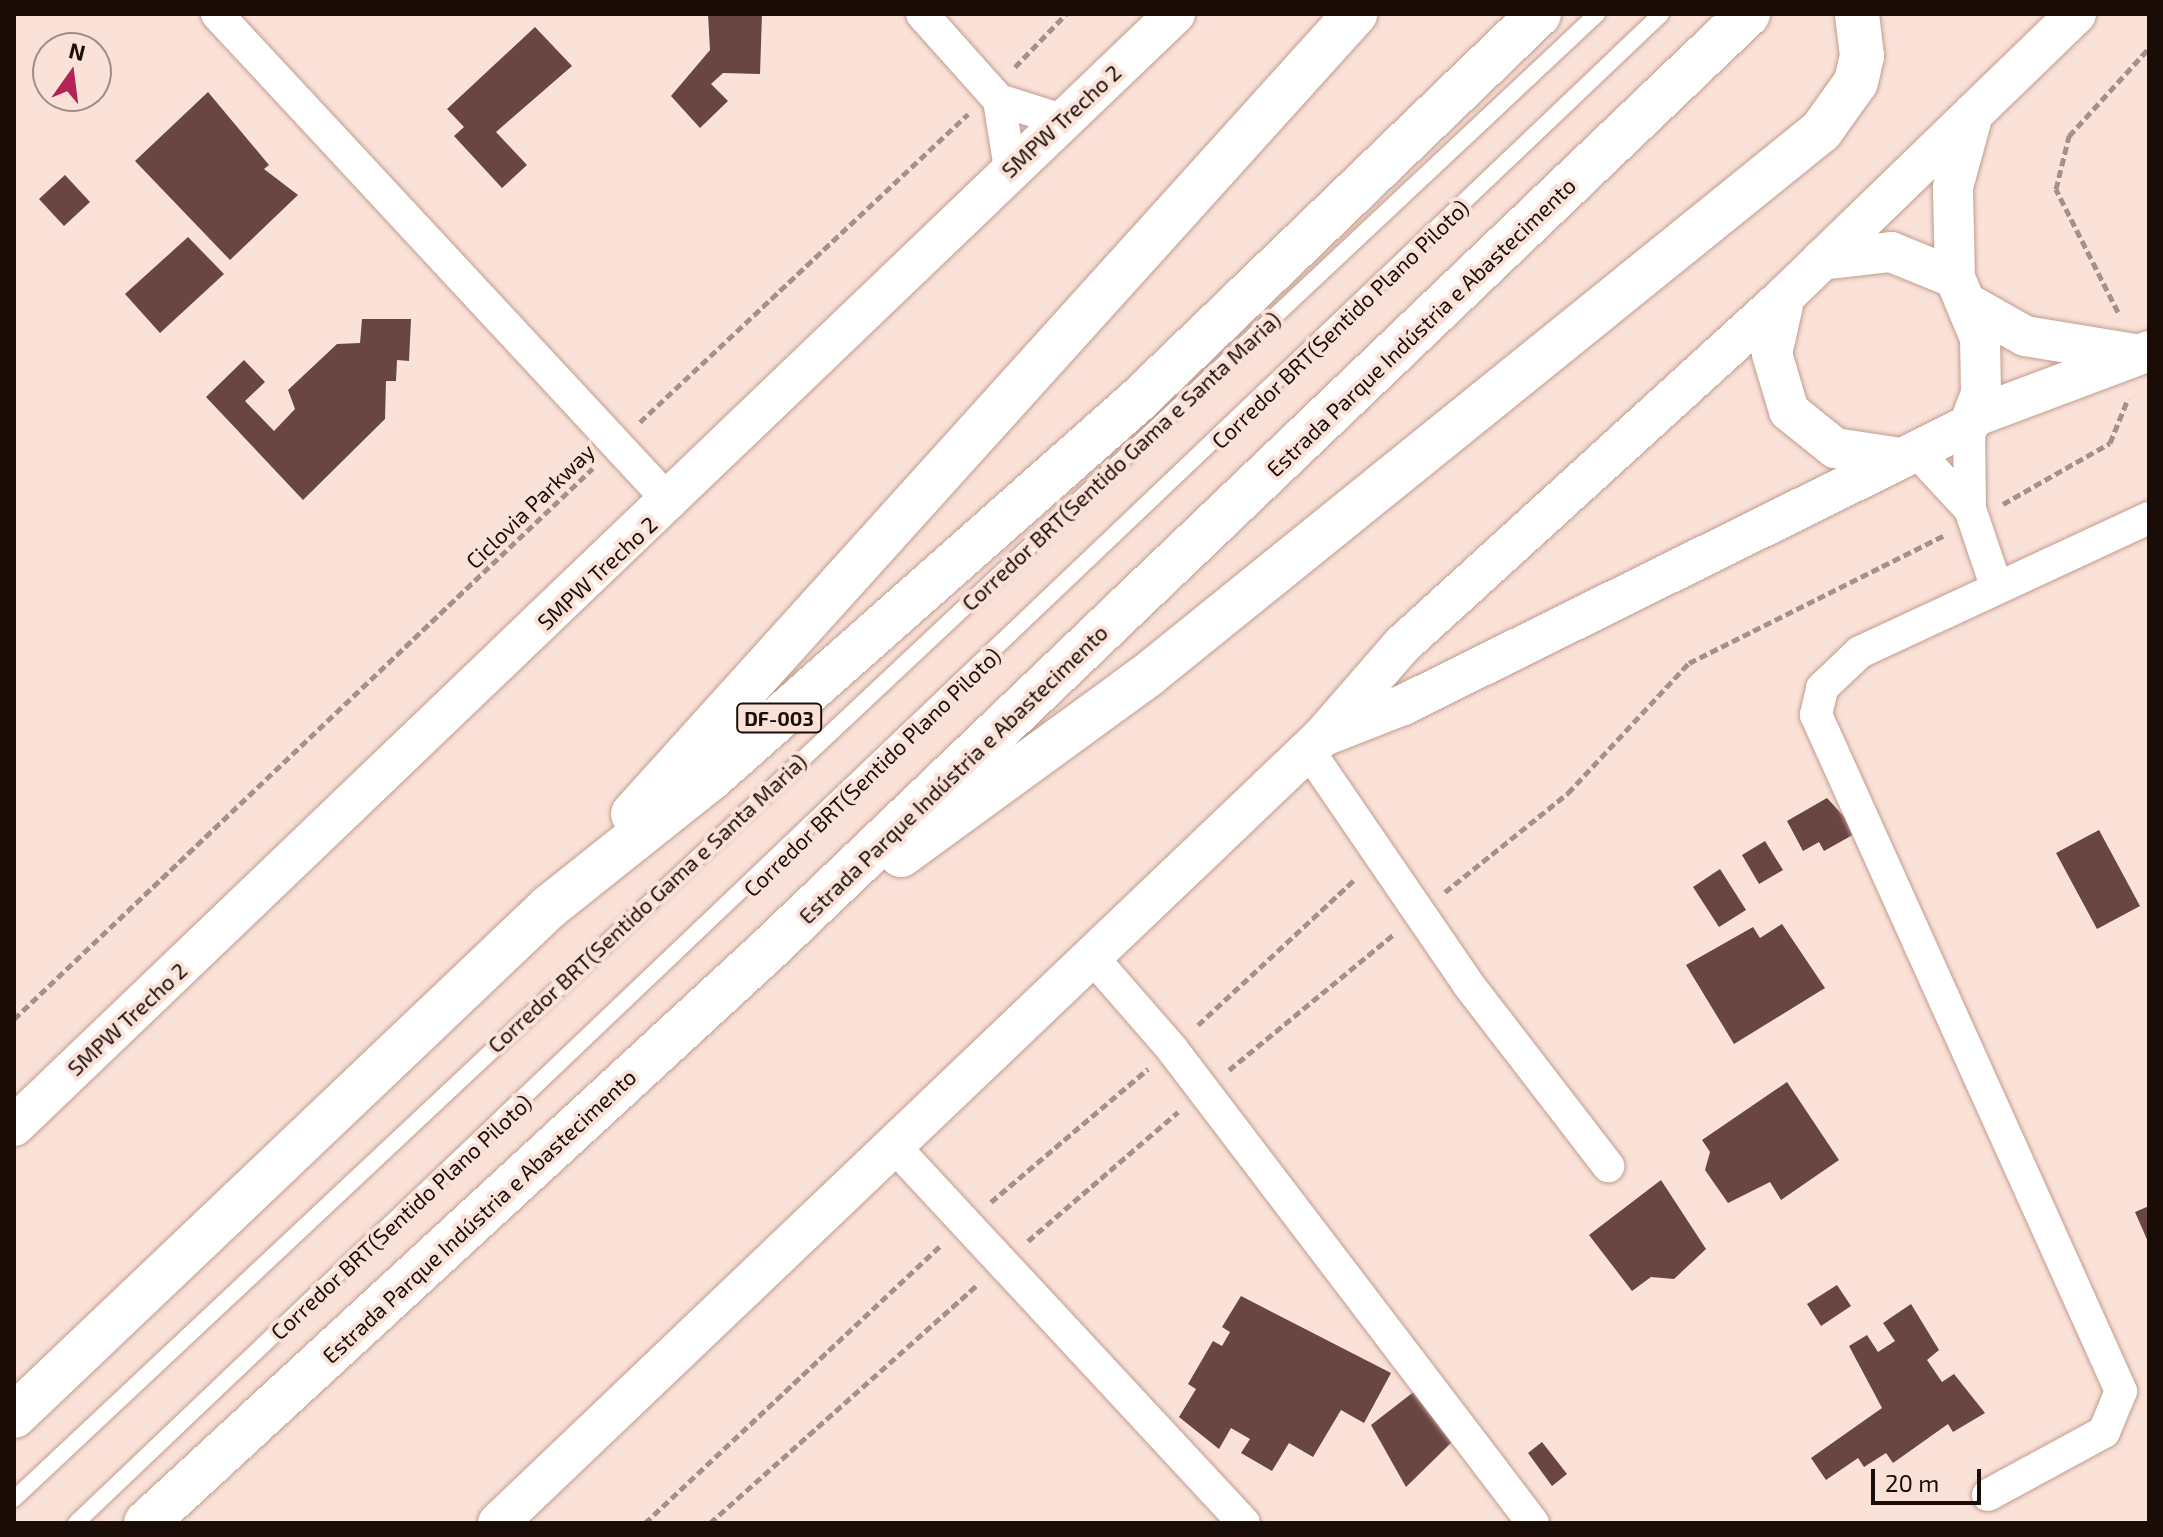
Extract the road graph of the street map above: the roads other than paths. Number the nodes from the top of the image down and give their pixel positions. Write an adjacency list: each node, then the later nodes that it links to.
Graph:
1 (217, 14): 21 (street)
2 (922, 14): 11 (street)
3 (1175, 14): 13 (street, SMPW Trecho 2)
4 (1355, 14): 26 (highway)
5 (1539, 14): 26 (highway, DF-003)
6 (1597, 14): 34 (lane, Corredor BRT(Sentido Gama e Santa Maria))
7 (1661, 14): 35 (lane, Corredor BRT(Sentido Plano Piloto))
8 (1748, 14): 27 (highway, Estrada Parque Indústria e Abastecimento)
9 (1857, 14): 27 (highway)
10 (2076, 14): 12 (street)
11 (995, 96): 13 (street); 14 (street)
12 (1975, 108): 15 (street); 16 (street)
13 (1062, 120): 14 (street, SMPW Trecho 2)
14 (1010, 169): 21 (street, SMPW Trecho 2)
15 (1821, 260): 16 (street); 17 (street)
16 (1962, 292): 18 (street); 19 (street)
17 (1785, 296): 20 (street); 25 (street)
18 (2144, 353): 19 (street)
19 (1972, 420): 20 (street); 22 (street)
20 (1904, 453): 22 (street); 25 (street)
21 (671, 503): 29 (street, SMPW Trecho 2)
22 (1972, 515): 24 (street)
23 (2149, 518): 24 (street)
24 (1996, 586): 33 (street)
25 (1315, 744): 28 (street); 31 (street)
26 (549, 907): 32 (highway, DF-003)
27 (771, 947): 36 (highway, Estrada Parque Indústria e Abastecimento)
28 (1093, 958): 30 (street); 39 (street)
29 (14, 1126)
30 (894, 1146): 37 (street); 38 (street)
31 (1608, 1166)
32 (14, 1416)
33 (1988, 1495)
34 (14, 1499)
35 (76, 1523)
36 (146, 1523)
37 (498, 1523)
38 (1244, 1523)
39 (1533, 1523)

